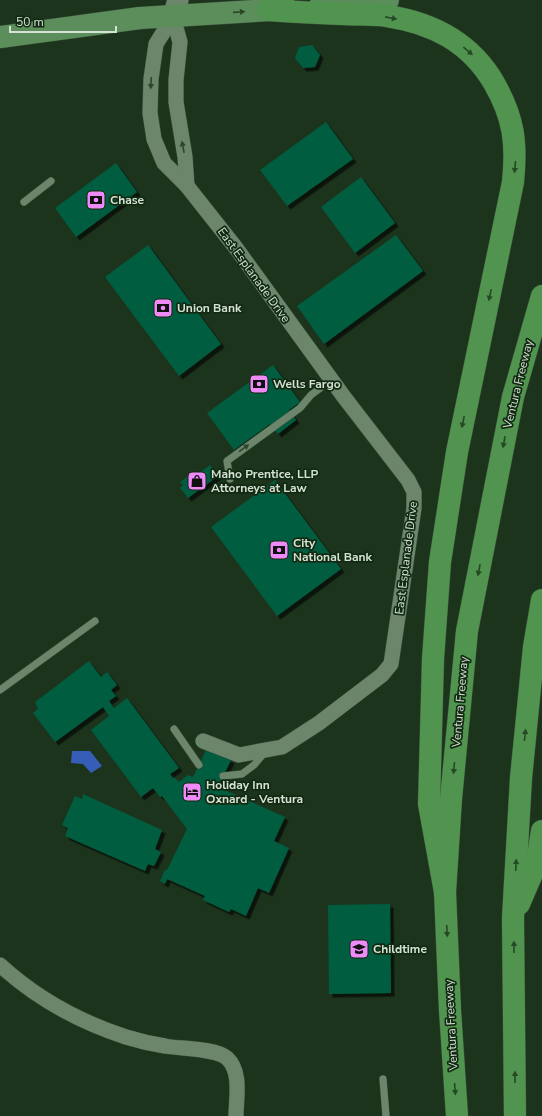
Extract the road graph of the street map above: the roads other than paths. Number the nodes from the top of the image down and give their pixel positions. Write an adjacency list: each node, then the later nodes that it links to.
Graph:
1 (388, 0): 2 (main road)
2 (268, 10): 3 (main road, one-way to 2); 20 (highway, one-way to 20)
3 (171, 11): 4 (main road); 6 (street, one-way to 3); 6 (street, East Esplanade Drive, one-way to 6)
4 (0, 37)
5 (51, 181): 7 (lane)
6 (187, 186): 9 (street, East Esplanade Drive)
7 (24, 202)
8 (542, 296): 20 (highway, Ventura Freeway, one-way to 20)
9 (331, 380): 10 (lane, one-way to 9); 16 (street, East Esplanade Drive)
10 (230, 479)
11 (542, 600): 21 (highway, one-way to 11)
12 (95, 621): 13 (lane)
13 (0, 690)
14 (174, 729): 17 (lane)
15 (203, 741): 16 (street, East Esplanade Drive)
16 (267, 751): 18 (lane)
17 (199, 764)
18 (224, 776)
19 (542, 831): 21 (highway)
20 (445, 892): 26 (highway, Ventura Freeway, one-way to 26)
21 (513, 918): 27 (highway, one-way to 21)
22 (0, 966): 24 (street)
23 (384, 1079): 25 (lane)
24 (236, 1116)
25 (386, 1116)
26 (457, 1116)
27 (515, 1116)

